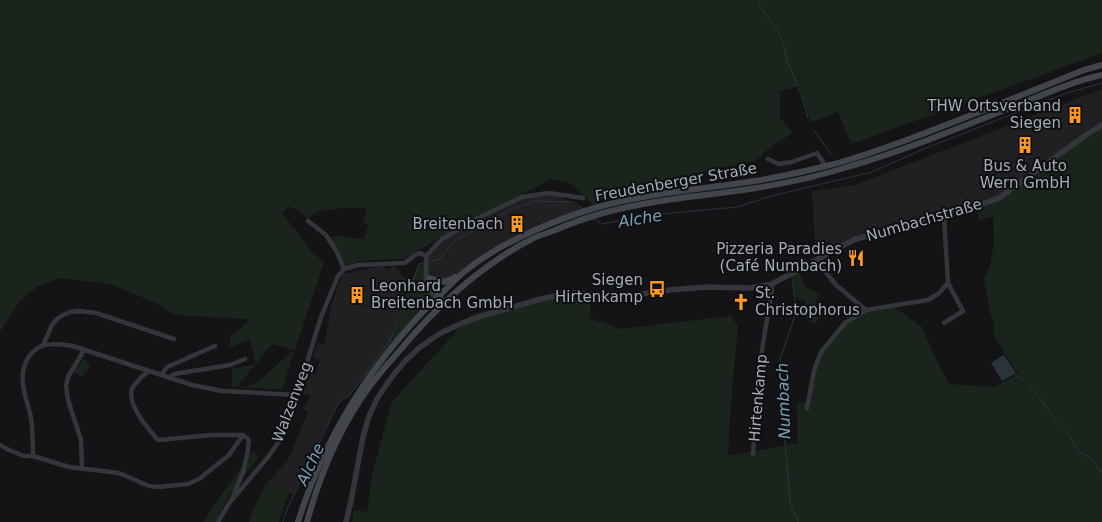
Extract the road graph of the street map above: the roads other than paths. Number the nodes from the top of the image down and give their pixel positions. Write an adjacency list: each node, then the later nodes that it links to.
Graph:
1 (1102, 65): 5 (main road, Freudenberger Straße)
2 (1102, 74): 7 (main road, Freudenberger Straße)
3 (1102, 125): 8 (street, Numbachstraße)
4 (768, 159): 5 (street)
5 (824, 166): 7 (main road, Freudenberger Straße)
6 (583, 198): 10 (street)
7 (589, 214): 13 (main road, Freudenberger Straße); 18 (main road, Freudenberger Straße)
8 (944, 217): 11 (street, Numbachstraße); 15 (street)
9 (308, 221): 12 (street)
10 (426, 256): 12 (street); 14 (street)
11 (816, 260): 16 (street, Numbachstraße); 19 (street)
12 (344, 269): 29 (street, Walzenweg)
13 (465, 271): 14 (main road); 17 (main road, Freudenberger Straße)
14 (428, 277): 17 (street); 17 (street)
15 (948, 283): 19 (street); 20 (street)
16 (772, 284): 33 (street, Hirtenkamp); 40 (street, Numbachstraße)
17 (439, 295): 18 (street); 38 (main road, Freudenberger Straße)
18 (445, 302): 39 (main road, Freudenberger Straße)
19 (866, 310): 30 (street)
20 (944, 323)
21 (174, 339): 22 (street)
22 (43, 345): 24 (street); 34 (street)
23 (215, 346): 27 (street)
24 (84, 350): 26 (street); 35 (street)
25 (245, 359): 28 (street)
26 (148, 371): 27 (street); 31 (street)
27 (161, 375): 28 (street)
28 (169, 378): 29 (street)
29 (297, 395): 36 (street, Walzenweg)
30 (807, 408)
31 (243, 435): 35 (street); 36 (street)
32 (0, 445): 34 (street)
33 (753, 454)
34 (33, 456): 35 (street)
35 (82, 468)
36 (230, 502): 37 (street, Walzenweg)
37 (218, 522)
38 (298, 522)
39 (306, 522)
40 (346, 522)

